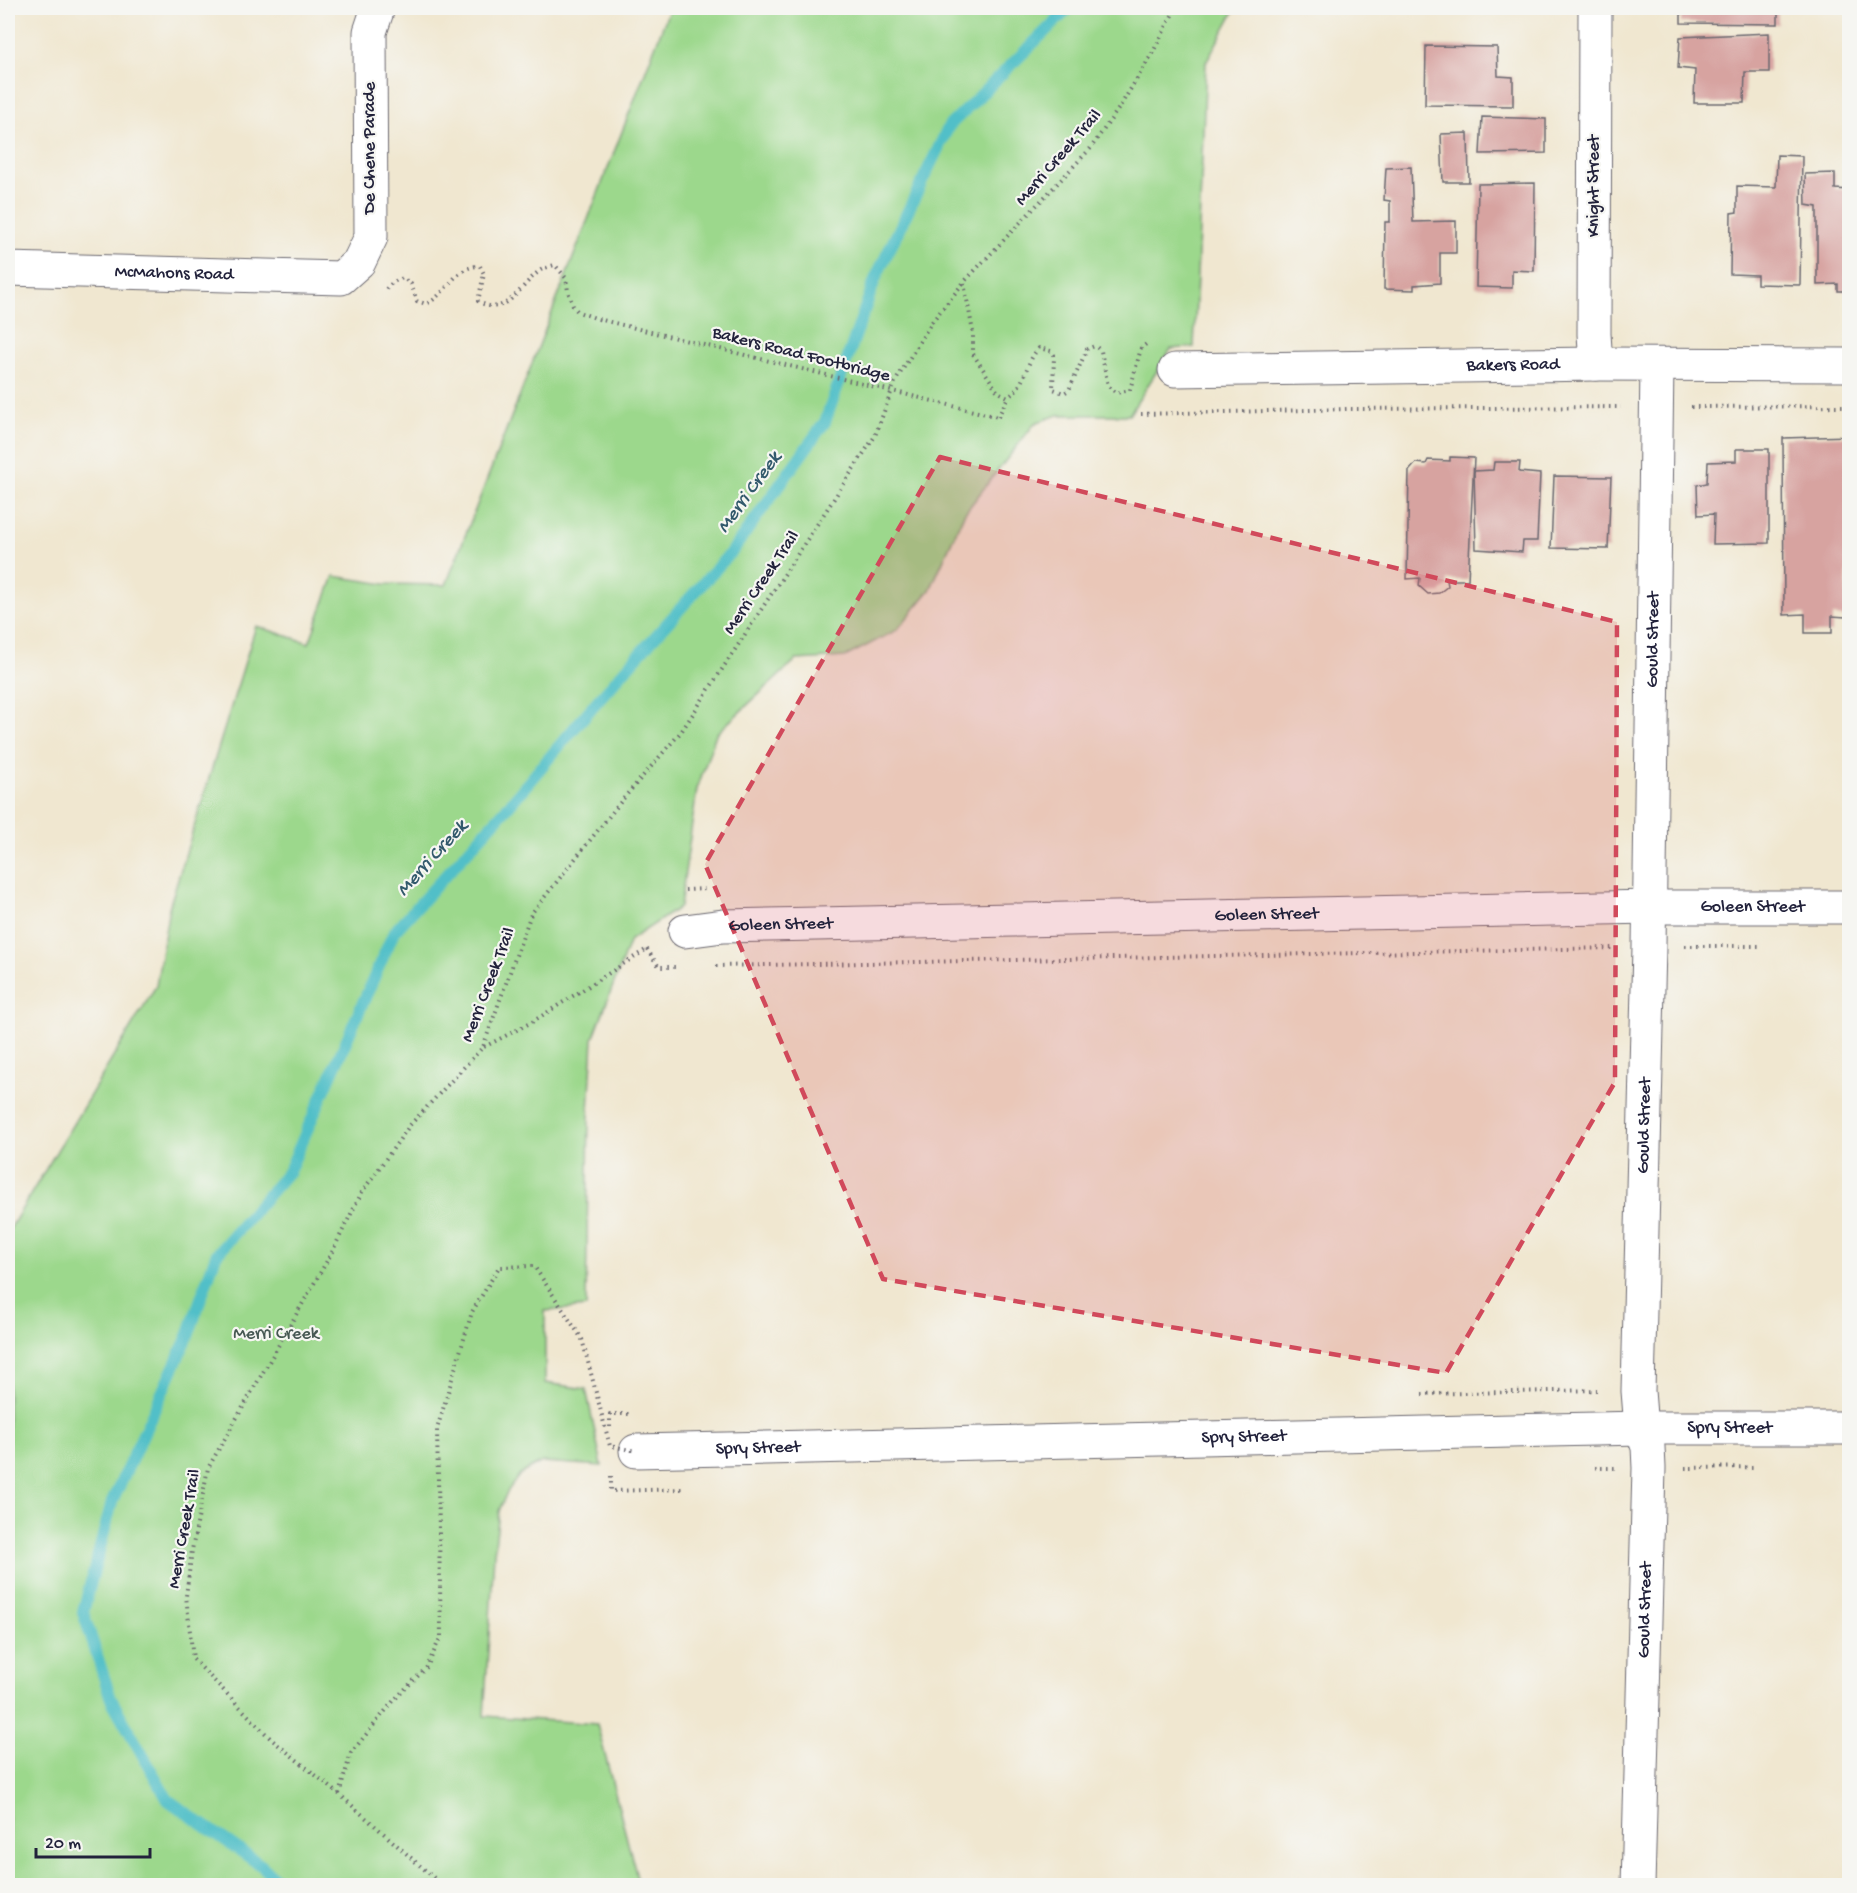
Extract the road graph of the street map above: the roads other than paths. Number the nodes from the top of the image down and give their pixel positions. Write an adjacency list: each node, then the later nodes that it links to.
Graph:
1 (378, 8): 4 (street, De Chene Parade)
2 (1595, 8): 5 (street, Knight Street)
3 (8, 269): 4 (street, McMahons Road)
4 (350, 270)
5 (1596, 364): 6 (street, Bakers Road); 8 (street, Bakers Road)
6 (1657, 365): 7 (street, Bakers Road); 9 (street, Gould Street)
7 (1850, 365)
8 (1175, 370)
9 (1650, 907): 10 (street, Goleen Street); 11 (street, Goleen Street); 12 (street, Gould Street)
10 (1850, 907)
11 (686, 932)
12 (1641, 1428): 13 (street, Spry Street); 14 (street, Spry Street); 15 (street, Gould Street)
13 (1850, 1428)
14 (636, 1450)
15 (1638, 1886)

